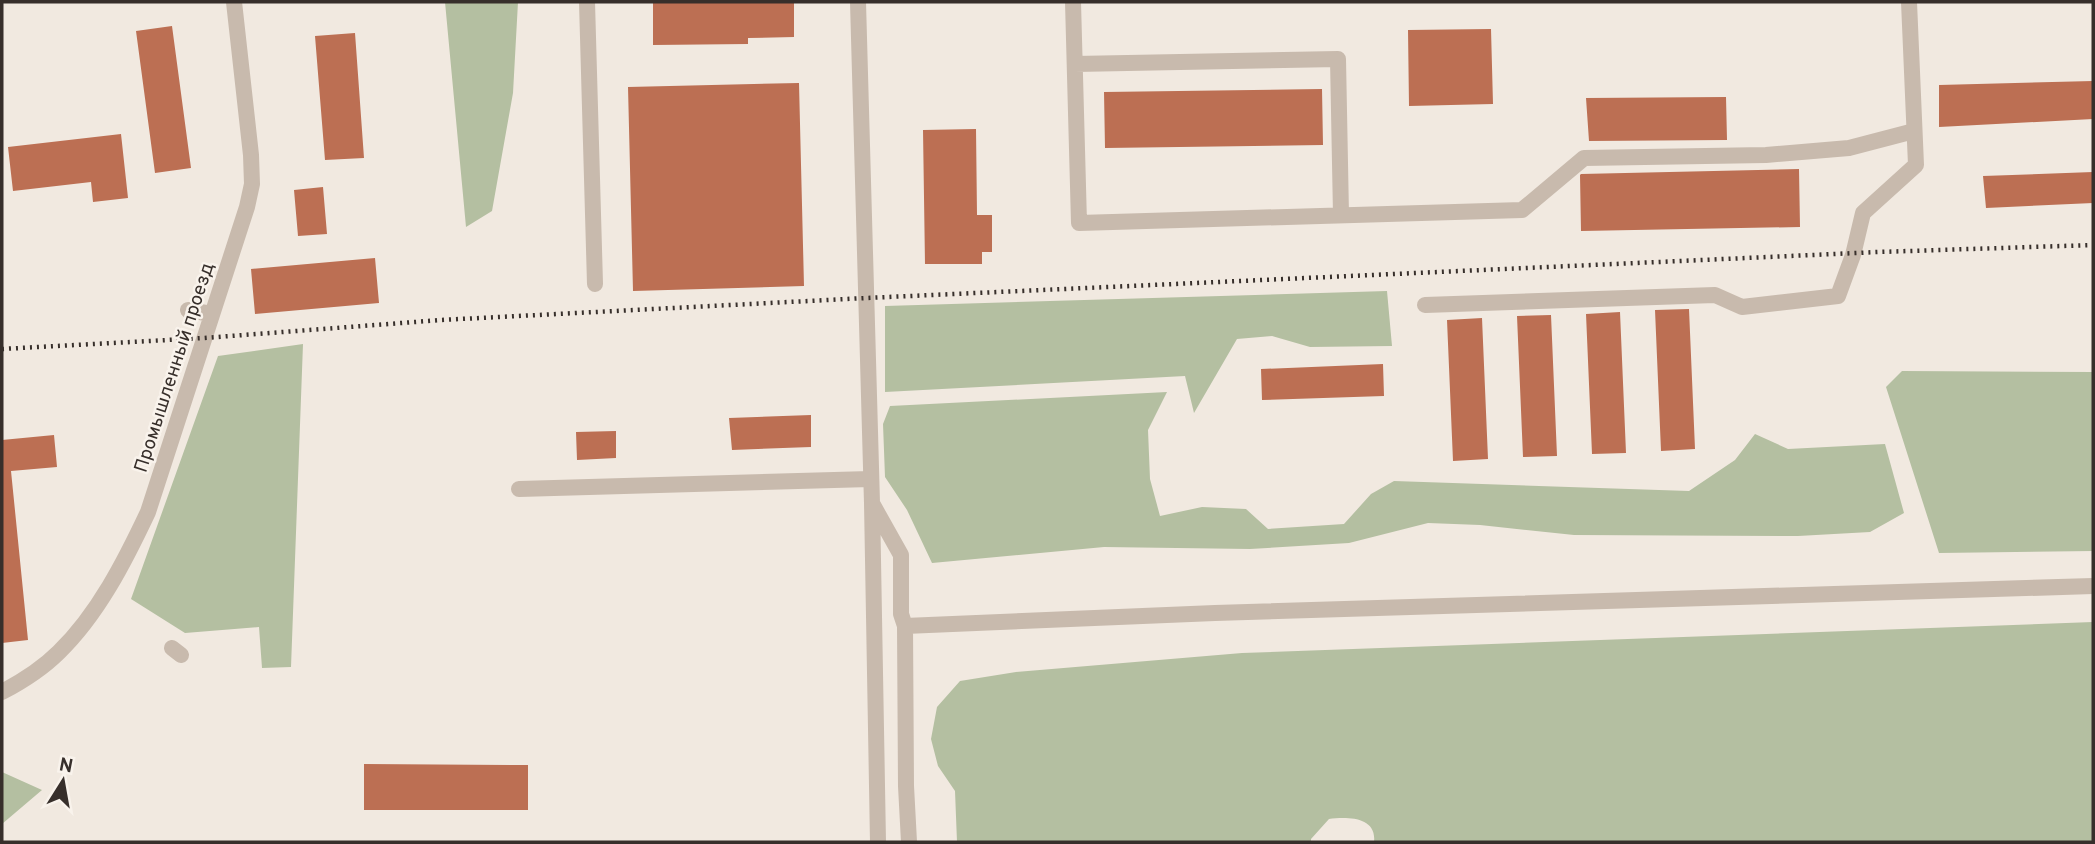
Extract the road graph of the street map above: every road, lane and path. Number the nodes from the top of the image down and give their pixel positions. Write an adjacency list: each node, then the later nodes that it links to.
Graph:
1 (234, 2): 12 (street, Промышленный проезд)
2 (586, 2): 9 (street)
3 (858, 2): 13 (street)
4 (1073, 2): 6 (street)
5 (1909, 2): 7 (street)
6 (1074, 64): 8 (street); 8 (street)
7 (1914, 131): 8 (street); 10 (street)
8 (1341, 215)
9 (596, 284)
10 (1425, 305)
11 (188, 310): 12 (street)
12 (212, 314): 18 (street, Промышленный проезд)
13 (870, 480): 14 (street); 15 (street)
14 (519, 489)
15 (872, 503): 17 (street); 19 (street)
16 (2093, 586): 17 (street)
17 (905, 626): 20 (street)
18 (2, 692)
19 (878, 842)
20 (909, 842)

